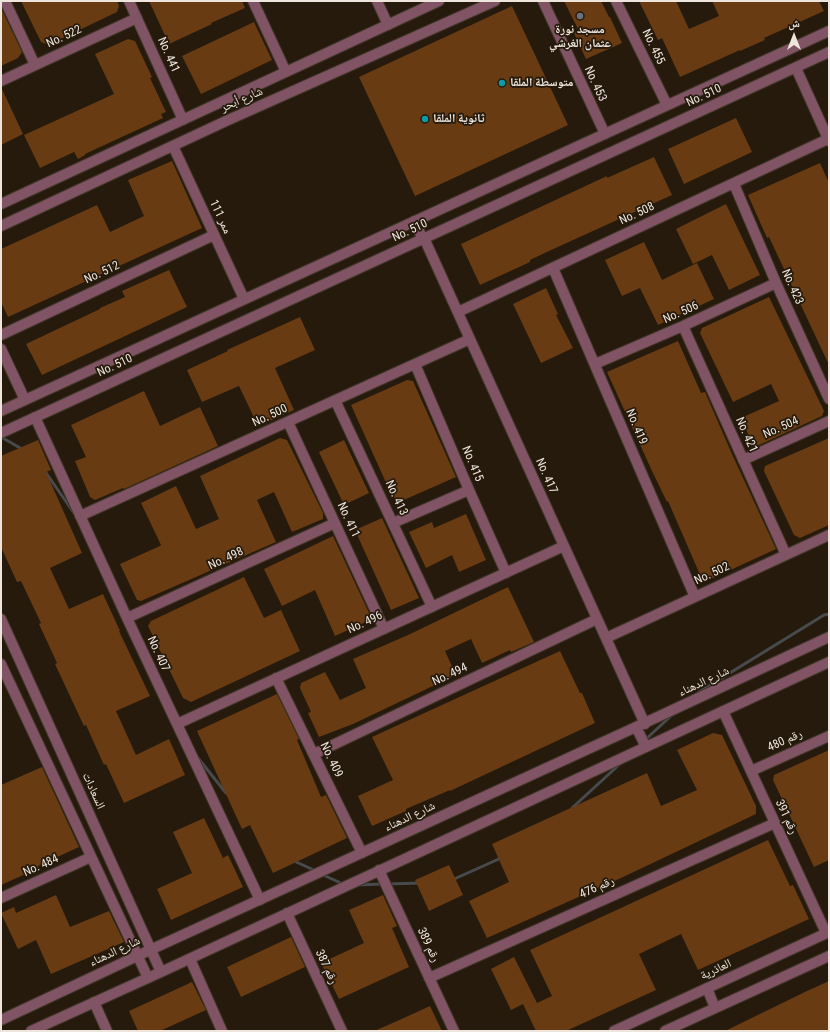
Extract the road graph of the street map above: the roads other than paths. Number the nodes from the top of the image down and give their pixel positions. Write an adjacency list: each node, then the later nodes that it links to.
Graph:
1 (5, 1): 13 (street)
2 (129, 1): 9 (street, No. 441)
3 (253, 1): 15 (street)
4 (377, 1): 10 (street)
5 (439, 1): 10 (street, شارع أبحر)
6 (495, 1): 21 (street, شارع أبحر)
7 (542, 1): 19 (street, No. 453)
8 (616, 1): 17 (street, No. 455)
9 (137, 18): 13 (street, No. 522); 18 (street, No. 441)
10 (388, 25): 15 (street, شارع أبحر)
11 (829, 31): 17 (street, No. 510)
12 (829, 52): 14 (street, No. 510)
13 (35, 65): 16 (street, No. 522)
14 (796, 68): 20 (street); 27 (street, No. 510)
15 (286, 72): 18 (street, شارع أبحر)
16 (1, 80)
17 (667, 105): 19 (street, No. 510)
18 (183, 120): 23 (street, شارع أبحر)
19 (605, 134): 24 (street, No. 510)
20 (829, 140): 22 (street, No. 508)
21 (173, 146): 25 (street, شارع أبحر); 26 (street, ممر 111)
22 (734, 184): 28 (street, No. 508); 29 (street, No. 423)
23 (1, 204)
24 (414, 221): 27 (street, No. 417); 30 (street, No. 510)
25 (1, 226)
26 (214, 235): 30 (street, ممر 111); 33 (street, No. 512)
27 (423, 239): 31 (street, No. 417); 42 (street, No. 510)
28 (553, 268): 31 (street, No. 508); 37 (street, No. 419)
29 (776, 283): 32 (street, No. 506); 38 (street, No. 423)
30 (244, 299): 39 (street, No. 510)
31 (458, 312): 34 (street, No. 417)
32 (683, 326): 37 (street, No. 506); 46 (street, No. 421)
33 (1, 335)
34 (470, 339): 36 (street, No. 500); 52 (street, No. 417)
35 (1, 349): 39 (street)
36 (415, 364): 40 (street, No. 500); 47 (street, No. 415)
37 (594, 364): 55 (street, No. 419)
38 (829, 399)
39 (25, 400): 41 (street, No. 510)
40 (335, 400): 44 (street, No. 500); 50 (street, No. 413)
41 (1, 411)
42 (35, 417): 45 (street, No. 510); 48 (street, No. 407)
43 (829, 420): 46 (street, No. 504)
44 (288, 422): 48 (street, No. 500); 49 (street, No. 411)
45 (1, 433)
46 (743, 460): 53 (street, No. 421)
47 (469, 490): 50 (street); 54 (street, No. 415)
48 (80, 516): 57 (street, No. 407)
49 (335, 523): 57 (street, No. 498); 60 (street, No. 411)
50 (393, 523): 56 (street, No. 413)
51 (829, 535): 53 (street, No. 502)
52 (564, 546): 54 (street, No. 496); 59 (street, No. 417)
53 (786, 555): 55 (street, No. 502)
54 (506, 573): 56 (street, No. 496)
55 (695, 596): 61 (street, No. 502)
56 (432, 607): 60 (street, No. 496)
57 (127, 618): 67 (street, No. 407)
58 (1, 619): 81 (street, السعادات)
59 (597, 620): 61 (street, No. 417); 71 (street, No. 494)
60 (384, 629): 65 (street, No. 496)
61 (606, 638): 68 (street, No. 417)
62 (829, 638): 68 (street, شارع الدهناء)
63 (829, 662): 66 (street)
64 (1, 664): 75 (street)
65 (276, 678): 67 (street, No. 496); 71 (street, No. 409)
66 (723, 711): 70 (street); 72 (street, رقم 391)
67 (177, 724): 78 (street, No. 407)
68 (641, 726): 70 (street, No. 417); 74 (street, شارع الدهناء)
69 (829, 736): 72 (street, رقم 480)
70 (646, 747): 76 (street)
71 (314, 754): 74 (street, No. 409)
72 (751, 771): 73 (street, رقم 391)
73 (775, 823): 80 (street, رقم 391); 87 (street, رقم 476)
74 (362, 853): 78 (street, شارع الدهناء)
75 (91, 857): 77 (street, No. 484); 82 (street)
76 (379, 870): 79 (street); 87 (street, رقم 389)
77 (1, 898)
78 (260, 900): 81 (street, شارع الدهناء)
79 (287, 913): 84 (street); 95 (street, رقم 387)
80 (827, 933): 88 (street, العاذرية)
81 (150, 950): 82 (street, شارع الدهناء); 85 (street, السعادات)
82 (138, 956): 86 (street); 91 (street, شارع الدهناء)
83 (829, 956): 90 (street)
84 (190, 959): 85 (street); 94 (street)
85 (161, 972): 86 (street)
86 (148, 978): 89 (street)
87 (429, 978): 96 (street, رقم 389)
88 (707, 988): 90 (street); 97 (street, العاذرية)
89 (94, 1002): 92 (street); 93 (street)
90 (715, 1008): 98 (street)
91 (1, 1020)
92 (31, 1031)
93 (107, 1031)
94 (222, 1031)
95 (342, 1031)
96 (454, 1031)
97 (614, 1031)
98 (665, 1031)

